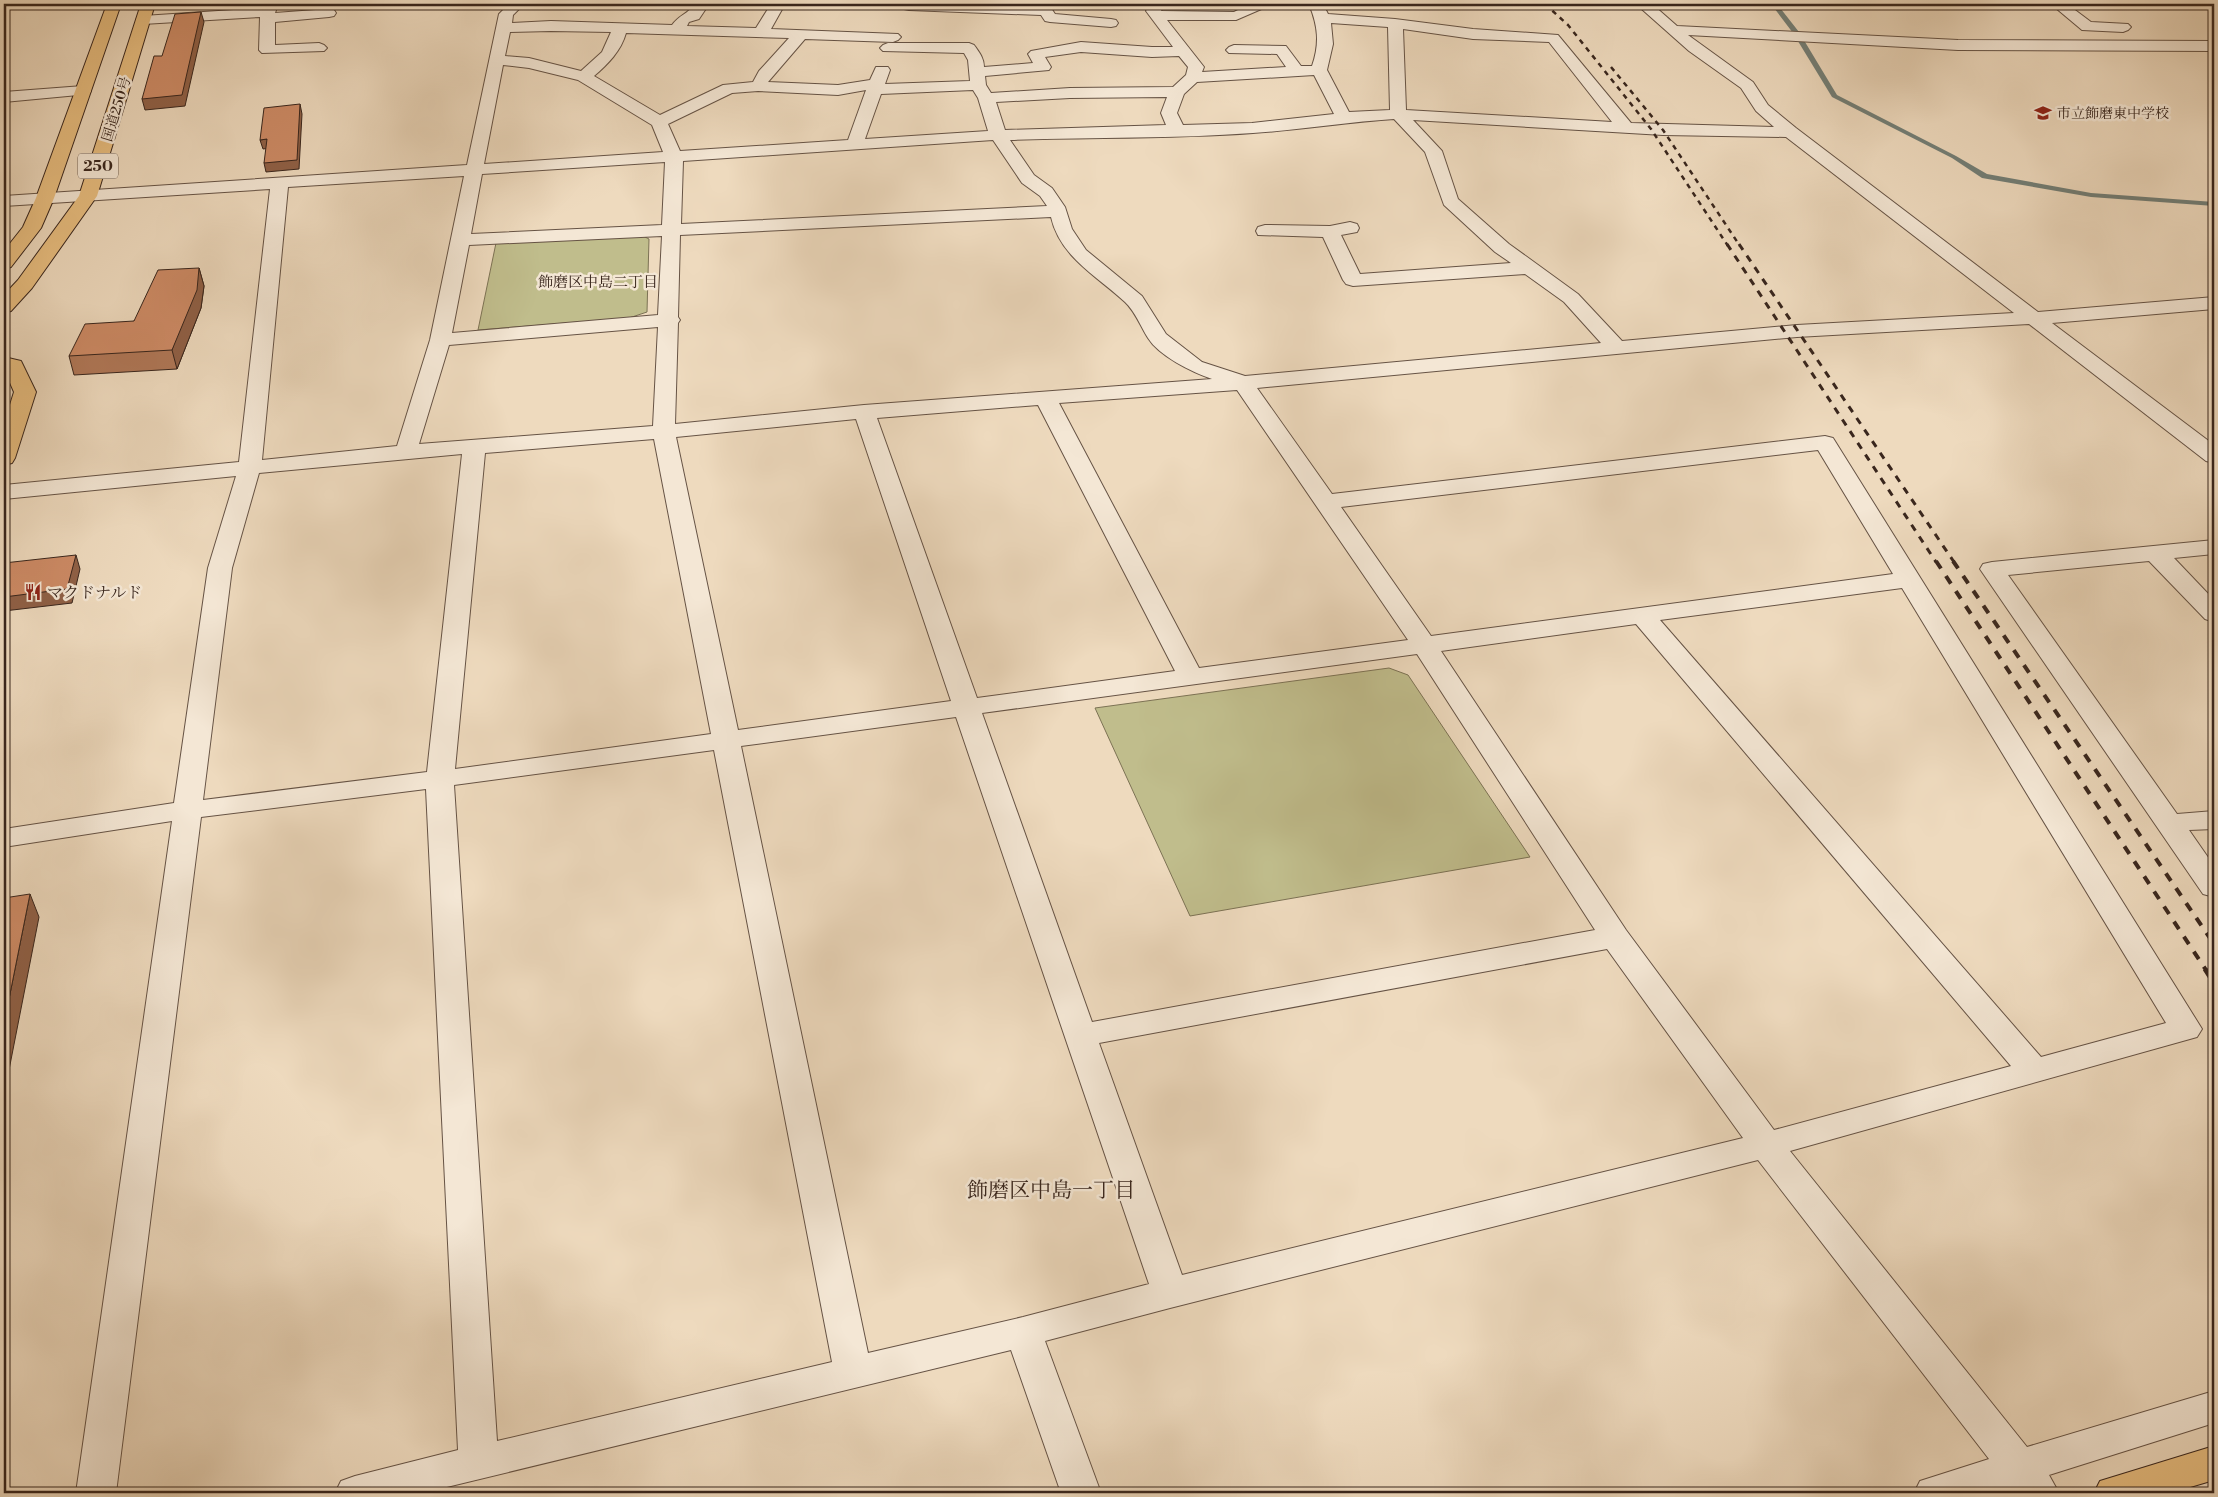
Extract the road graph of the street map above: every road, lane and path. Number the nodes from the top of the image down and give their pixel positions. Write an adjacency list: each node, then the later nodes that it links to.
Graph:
1 (114, 4): 40 (main road, 250)
2 (517, 4): 19 (street)
3 (702, 4): 21 (street)
4 (778, 4): 24 (street)
5 (1261, 4): 10 (street)
6 (1316, 4): 14 (street)
7 (1644, 4): 22 (street)
8 (2058, 4): 18 (street)
9 (909, 5): 16 (street); 26 (street)
10 (1155, 10): 16 (street); 23 (street)
11 (269, 11): 12 (street); 13 (street); 28 (street)
12 (146, 12): 54 (main road, 国道250号 / 250)
13 (329, 13)
14 (1323, 18): 17 (street); 34 (street)
15 (1252, 22): 23 (street)
16 (1111, 23): 29 (street)
17 (1395, 23): 43 (street); 46 (street)
18 (2141, 27)
19 (503, 28): 20 (street); 32 (street)
20 (620, 28): 21 (street); 35 (street)
21 (677, 29): 24 (street)
22 (1673, 30): 27 (street); 48 (street)
23 (1168, 32): 31 (street)
24 (760, 34): 25 (street)
25 (800, 35): 26 (street); 38 (street)
26 (891, 43): 37 (street); 39 (street)
27 (2214, 46)
28 (319, 48)
29 (1081, 48): 31 (street); 37 (street)
30 (1234, 50): 33 (street)
31 (1184, 51): 36 (street)
32 (497, 60): 35 (street); 52 (street)
33 (1296, 70): 34 (street); 36 (street)
34 (1319, 70): 44 (street)
35 (584, 77): 45 (street)
36 (1193, 77): 41 (street)
37 (980, 85): 39 (street); 41 (street); 49 (street)
38 (758, 86): 39 (street); 45 (street)
39 (877, 86): 50 (street)
40 (83, 91): 42 (street); 55 (main road, 250)
41 (1177, 92): 47 (street)
42 (4, 97)
43 (1398, 114): 44 (street); 46 (street); 64 (street)
44 (1344, 117): 47 (street)
45 (659, 122): 51 (street)
46 (1626, 128): 48 (street)
47 (1177, 131): 49 (street)
48 (1790, 132): 67 (street)
49 (998, 135): 50 (street); 57 (street)
50 (854, 146): 51 (street)
51 (674, 157): 52 (street); 59 (street)
52 (476, 169): 53 (street); 62 (street)
53 (279, 184): 54 (street); 80 (street)
54 (88, 196): 55 (street); 66 (main road, 国道250号 / 250)
55 (45, 198): 56 (street); 63 (main road, 250)
56 (4, 201)
57 (1059, 210): 59 (street); 72 (street)
58 (1350, 228): 61 (street)
59 (672, 229): 62 (street); 68 (street)
60 (1265, 231): 61 (street)
61 (1330, 232): 64 (street)
62 (461, 240): 69 (street)
63 (4, 263)
64 (1529, 268): 70 (street)
65 (2214, 303): 67 (street)
66 (4, 306)
67 (2036, 318): 70 (street); 78 (street)
68 (670, 320): 69 (street); 75 (street)
69 (440, 340): 77 (street)
70 (1618, 349): 72 (street)
71 (4, 363): 79 (main road)
72 (1243, 383): 73 (street); 82 (street)
73 (1046, 399): 74 (street); 89 (street)
74 (864, 412): 75 (street); 90 (street)
75 (664, 432): 76 (street); 91 (street)
76 (474, 448): 77 (street); 92 (street)
77 (406, 452): 80 (street)
78 (2214, 456)
79 (4, 458)
80 (250, 467): 81 (street); 93 (street)
81 (4, 492)
82 (1326, 502): 85 (street); 88 (street)
83 (2214, 547): 84 (street)
84 (2155, 553): 86 (street); 95 (street)
85 (1910, 579): 87 (street); 100 (street)
86 (2214, 614)
87 (1643, 616): 88 (street); 100 (street)
88 (1424, 646): 89 (street); 98 (street)
89 (1191, 677): 90 (street)
90 (966, 707): 91 (street); 99 (street)
91 (726, 740): 92 (street); 104 (street)
92 (440, 779): 93 (street); 106 (street)
93 (189, 810): 96 (street); 109 (street)
94 (2214, 820): 95 (street)
95 (2169, 823): 97 (street)
96 (4, 838)
97 (2214, 887)
98 (1615, 937): 99 (street); 101 (street)
99 (1080, 1035): 102 (street)
100 (2035, 1072): 101 (street)
101 (1766, 1145): 102 (street); 108 (street)
102 (1170, 1293): 103 (street)
103 (1024, 1332): 104 (street); 111 (street)
104 (853, 1374): 106 (street)
105 (2214, 1407): 108 (street)
106 (478, 1462): 110 (street)
107 (2214, 1463): 113 (main road)
108 (2029, 1481): 112 (street)
109 (96, 1493)
110 (355, 1493)
111 (1081, 1493)
112 (1934, 1493)
113 (2114, 1493)

